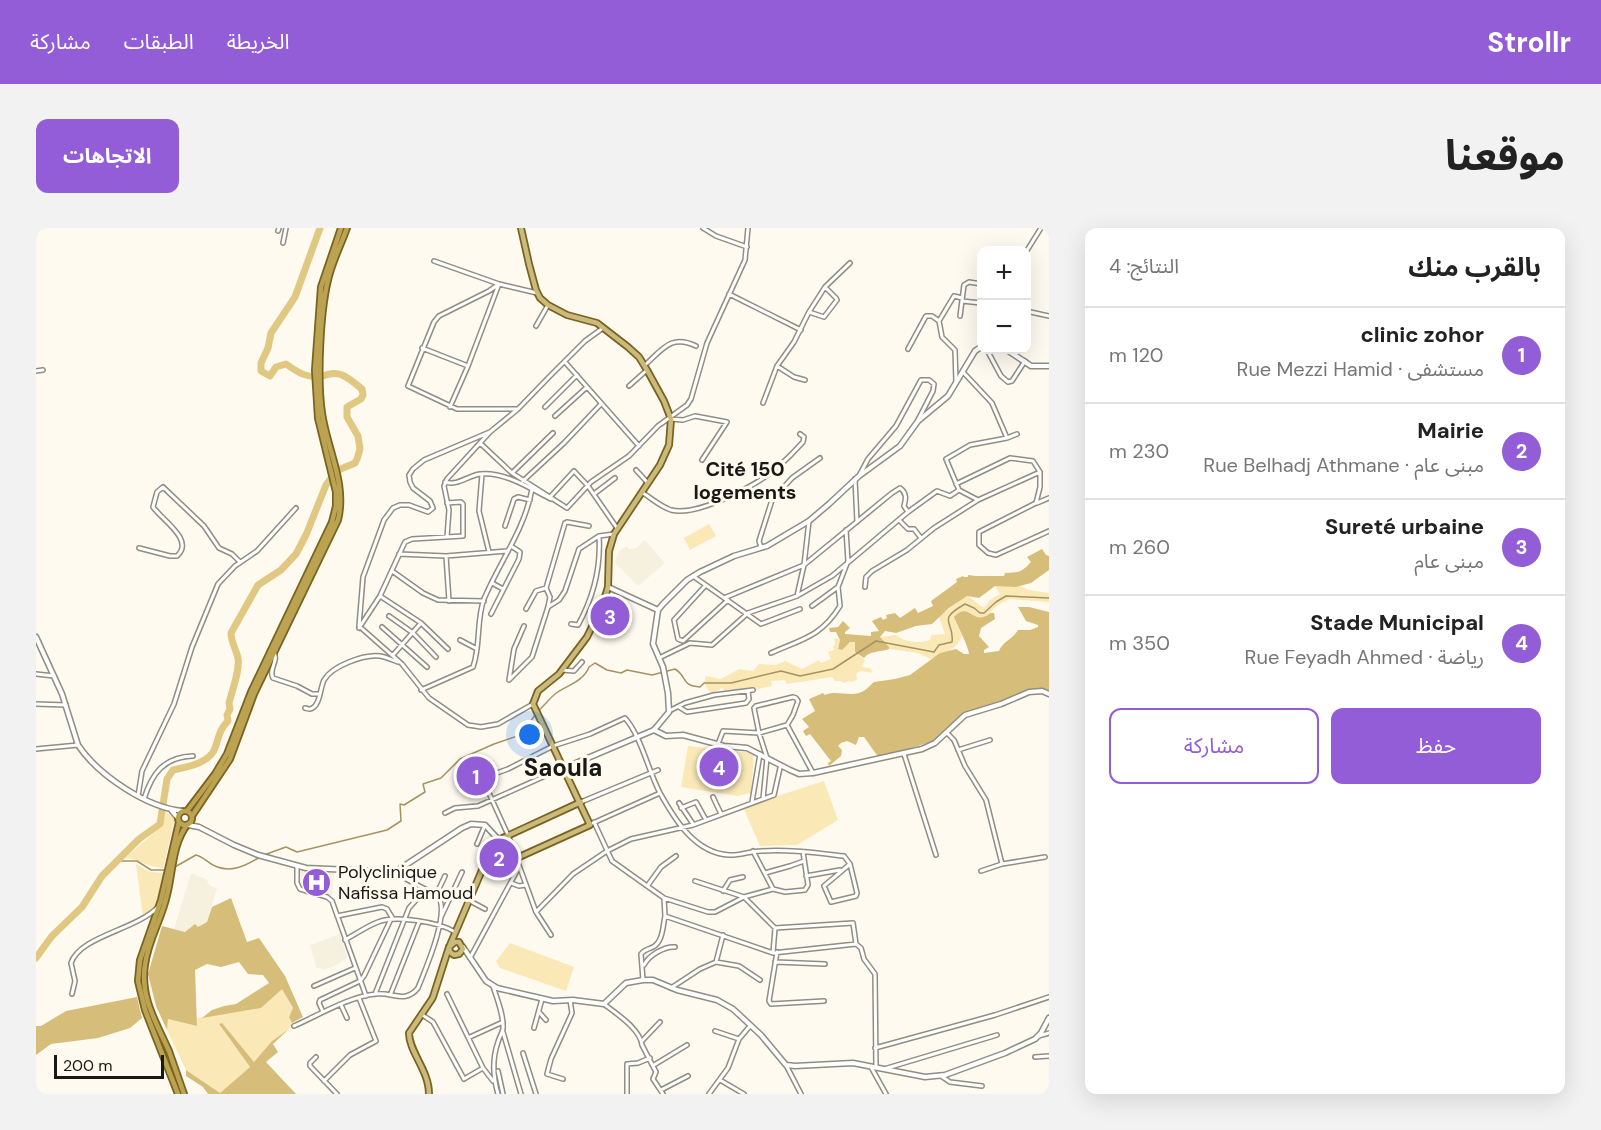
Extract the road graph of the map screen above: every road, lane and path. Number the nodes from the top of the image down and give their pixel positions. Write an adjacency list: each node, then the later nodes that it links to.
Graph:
1 (286, 228): 8 (street)
2 (341, 228): 42 (highway)
3 (347, 228): 42 (highway)
4 (522, 228): 16 (main road)
5 (703, 228): 10 (street)
6 (748, 228): 10 (street)
7 (1041, 228): 9 (street)
8 (283, 243)
9 (1030, 246)
10 (747, 247): 17 (street)
11 (434, 261): 13 (street)
12 (849, 263): 15 (street)
13 (499, 284): 16 (street); 30 (street); 37 (street)
14 (977, 284): 18 (street)
15 (825, 287): 21 (street); 21 (street)
16 (538, 293): 20 (main road)
17 (729, 294): 28 (street); 56 (street)
18 (962, 300): 19 (street); 23 (street); 25 (street)
19 (977, 302)
20 (548, 305): 26 (street); 27 (main road)
21 (809, 312): 28 (street)
22 (1031, 312): 24 (street)
23 (960, 315)
24 (1049, 316)
25 (939, 321): 31 (street); 47 (street)
26 (536, 326)
27 (604, 327): 36 (street); 40 (main road)
28 (801, 330): 38 (street)
29 (696, 346): 40 (street)
30 (422, 348): 37 (street); 52 (street)
31 (908, 349)
32 (977, 350): 44 (main road)
33 (989, 354): 35 (street)
34 (1014, 354): 35 (main road)
35 (1025, 361): 39 (main road)
36 (565, 362): 45 (street); 54 (street)
37 (468, 366): 52 (street)
38 (777, 366): 46 (street); 51 (street)
39 (1049, 366)
40 (646, 368): 48 (street); 56 (main road)
41 (43, 370): 43 (street)
42 (317, 370): 77 (highway)
43 (36, 371)
44 (963, 372): 47 (main road); 62 (street)
45 (577, 375): 49 (street); 53 (street)
46 (805, 380)
47 (956, 384): 57 (main road)
48 (629, 386)
49 (587, 387): 50 (street); 55 (street)
50 (602, 404): 64 (street); 73 (street)
51 (764, 404)
52 (450, 407): 54 (street)
53 (545, 407)
54 (518, 409): 58 (street)
55 (555, 416)
56 (671, 418): 64 (street); 66 (street); 75 (main road)
57 (918, 421): 71 (main road); 71 (street)
58 (490, 432): 63 (street); 140 (street)
59 (552, 433): 69 (street)
60 (801, 434): 81 (street)
61 (1017, 434): 62 (street)
62 (1007, 438): 76 (street)
63 (480, 443): 69 (street); 74 (street)
64 (639, 446): 78 (street)
65 (820, 458): 105 (street)
66 (702, 460)
67 (636, 470): 75 (street)
68 (1040, 472): 76 (street); 85 (street); 89 (street)
69 (512, 473): 73 (street)
70 (482, 474): 74 (street); 79 (street); 108 (street)
71 (857, 477): 93 (main road); 94 (street)
72 (615, 478): 82 (street)
73 (523, 481): 83 (street)
74 (445, 482): 88 (street)
75 (648, 483): 81 (main road)
76 (956, 484): 80 (street)
77 (337, 485): 149 (highway); 204 (highway)
78 (588, 486): 82 (street); 83 (street); 87 (street)
79 (532, 489): 86 (street); 87 (street)
80 (959, 490): 85 (street); 91 (street)
81 (643, 493): 97 (main road)
82 (594, 494): 97 (street)
83 (551, 496): 87 (street)
84 (1049, 498): 89 (street)
85 (978, 500): 103 (street)
86 (530, 501): 95 (street); 104 (street)
87 (558, 502)
88 (447, 503): 102 (street); 102 (street)
89 (1036, 503): 99 (street)
90 (296, 508): 112 (street)
91 (908, 512): 92 (street); 94 (street)
92 (899, 520): 103 (street); 111 (street)
93 (809, 521): 105 (main road); 113 (street)
94 (857, 522): 98 (street)
95 (505, 526)
96 (589, 526): 121 (street)
97 (618, 528): 100 (main road)
98 (846, 530): 111 (street); 113 (street)
99 (1049, 531)
100 (614, 534): 101 (street); 117 (main road)
101 (598, 536): 129 (street); 137 (street)
102 (447, 537): 109 (street)
103 (921, 538): 120 (street)
104 (511, 546): 107 (street); 122 (street)
105 (762, 547): 115 (main road)
106 (139, 548): 112 (street)
107 (507, 550): 108 (street); 116 (street)
108 (489, 552): 110 (street)
109 (399, 554): 110 (street); 114 (street)
110 (446, 556): 126 (street)
111 (848, 561): 119 (street); 124 (street)
112 (240, 562): 194 (street)
113 (804, 565): 124 (street); 125 (street)
114 (392, 571): 123 (street); 126 (street)
115 (693, 576): 118 (street); 132 (main road)
116 (492, 583): 122 (street); 127 (street)
117 (608, 586): 132 (main road); 157 (main road)
118 (705, 586): 125 (street); 144 (street)
119 (838, 587): 128 (street); 150 (street)
120 (865, 587)
121 (546, 588): 129 (street); 130 (street)
122 (503, 589): 134 (street)
123 (380, 596): 136 (street); 140 (street)
124 (797, 596): 133 (street)
125 (726, 599): 133 (street); 144 (street)
126 (449, 601): 127 (street)
127 (483, 601): 148 (street)
128 (812, 606)
129 (548, 607): 138 (street)
130 (526, 609)
131 (800, 609): 133 (street)
132 (658, 610): 153 (main road)
133 (748, 613): 146 (street)
134 (491, 614)
135 (389, 616): 141 (street)
136 (421, 623): 141 (street); 147 (street)
137 (571, 624)
138 (524, 626)
139 (382, 627): 145 (street)
140 (359, 628): 151 (street)
141 (413, 633): 145 (street); 152 (street)
142 (36, 637): 159 (main road)
143 (460, 640): 148 (street)
144 (682, 641): 146 (street)
145 (403, 644): 151 (street); 156 (street)
146 (684, 646): 153 (street)
147 (448, 649)
148 (477, 649): 160 (street)
149 (274, 652): 163 (street); 207 (highway)
150 (771, 653)
151 (393, 655): 155 (street)
152 (436, 657)
153 (659, 658): 170 (main road)
154 (582, 662): 157 (street)
155 (402, 664): 160 (street); 163 (street)
156 (427, 667)
157 (562, 670): 167 (main road)
158 (36, 674): 159 (street)
159 (54, 676): 166 (main road)
160 (421, 690): 167 (street)
161 (753, 690): 162 (street)
162 (748, 691): 168 (street); 168 (street)
163 (320, 694): 169 (street)
164 (1049, 694): 174 (main road)
165 (36, 704): 166 (street)
166 (66, 705): 178 (main road)
167 (533, 706): 179 (main road)
168 (678, 707): 170 (street)
169 (305, 708)
170 (669, 711): 172 (main road)
171 (787, 725): 173 (street); 173 (street); 191 (street)
172 (654, 730): 175 (main road); 177 (main road)
173 (759, 733): 177 (street); 185 (street)
174 (947, 733): 181 (street); 183 (main road)
175 (635, 736): 179 (street); 186 (main road); 190 (street)
176 (990, 740): 181 (street)
177 (718, 744): 182 (main road)
178 (78, 745): 180 (street); 194 (main road)
179 (553, 746): 186 (main road); 192 (street)
180 (36, 749)
181 (958, 750): 229 (street)
182 (760, 754): 185 (main road); 200 (street)
183 (904, 754): 191 (main road); 222 (street)
184 (193, 756): 196 (street)
185 (766, 758): 191 (main road); 198 (street)
186 (564, 768): 197 (street); 199 (main road)
187 (780, 768): 198 (street)
188 (478, 769): 192 (street)
189 (658, 770): 190 (street)
190 (652, 772): 193 (street); 199 (street)
191 (813, 773)
192 (483, 778): 197 (street)
193 (660, 793): 210 (street); 215 (street)
194 (138, 796): 196 (main road)
195 (713, 797): 206 (street)
196 (144, 799): 203 (main road)
197 (492, 799): 205 (street); 216 (street)
198 (764, 799): 200 (street)
199 (581, 802): 210 (main road); 216 (main road)
200 (752, 802): 206 (street)
201 (679, 803): 202 (street)
202 (681, 808): 209 (street); 213 (street)
203 (172, 810): 204 (main road); 208 (main road)
204 (185, 811): 207 (highway); 208 (highway)
205 (445, 813)
206 (721, 814): 209 (street)
207 (192, 817): 211 (highway); 214 (main road)
208 (178, 820): 211 (highway); 226 (highway)
209 (706, 820): 213 (street)
210 (592, 824): 219 (street); 225 (main road)
211 (188, 825): 214 (main road); 226 (highway)
212 (486, 825): 217 (main road); 218 (street); 236 (main road)
213 (693, 825): 215 (street)
214 (199, 827): 230 (main road)
215 (682, 828): 219 (street); 220 (street)
216 (508, 835): 217 (main road); 225 (street)
217 (498, 839): 233 (main road)
218 (477, 844)
219 (607, 851): 247 (street); 257 (street)
220 (753, 851): 221 (street); 238 (street)
221 (803, 852): 227 (street); 228 (street)
222 (936, 855)
223 (676, 856): 247 (street)
224 (1045, 857): 229 (street)
225 (517, 858): 231 (street); 233 (main road)
226 (171, 861): 239 (highway)
227 (804, 861): 238 (street); 241 (street)
228 (850, 864): 232 (street); 243 (street)
229 (1002, 864): 235 (street)
230 (297, 866): 236 (main road); 258 (street)
231 (520, 866): 245 (street); 246 (street)
232 (841, 870): 234 (street); 243 (street)
233 (483, 871): 254 (main road)
234 (829, 871): 241 (street); 243 (street)
235 (981, 871)
236 (395, 872): 249 (street)
237 (462, 872): 260 (street)
238 (765, 873): 248 (street)
239 (169, 875): 255 (highway); 346 (highway)
240 (445, 876): 251 (street)
241 (806, 876): 248 (street)
242 (743, 877): 250 (street)
243 (833, 878)
244 (694, 881): 250 (street)
245 (511, 883): 246 (street); 276 (street)
246 (526, 885): 257 (street)
247 (648, 885): 253 (street)
248 (772, 889): 252 (street)
249 (425, 890): 251 (street); 262 (street)
250 (723, 891): 252 (street)
251 (436, 895): 260 (street)
252 (744, 897): 253 (street); 265 (street)
253 (664, 898): 259 (street)
254 (470, 901): 256 (street); 266 (main road)
255 (159, 906): 289 (street); 345 (highway)
256 (485, 909)
257 (535, 911): 267 (street)
258 (337, 916): 261 (street); 269 (street)
259 (665, 916): 268 (street); 280 (street)
260 (440, 918): 264 (street)
261 (392, 919): 262 (street); 269 (street); 285 (street)
262 (404, 920): 263 (street); 290 (street)
263 (420, 922): 264 (street); 291 (street)
264 (440, 925): 266 (street); 291 (street)
265 (775, 928): 270 (street); 274 (street)
266 (455, 932): 271 (main road); 272 (main road)
267 (551, 935)
268 (723, 935): 274 (street); 277 (street)
269 (345, 940): 281 (street)
270 (856, 944): 274 (street); 321 (street)
271 (461, 945): 272 (main road); 275 (main road); 276 (main road)
272 (449, 946): 275 (main road); 282 (main road)
273 (675, 947): 280 (street)
274 (775, 952): 278 (street)
275 (459, 954): 276 (main road); 282 (main road)
276 (469, 956): 287 (main road)
277 (716, 962): 284 (street); 288 (street)
278 (775, 962): 279 (street); 298 (street)
279 (825, 964)
280 (643, 966): 283 (street)
281 (355, 968): 285 (street); 286 (street)
282 (440, 974): 303 (main road)
283 (643, 980): 288 (main road); 299 (main road)
284 (760, 980)
285 (360, 981): 293 (street); 302 (street)
286 (314, 986)
287 (493, 986): 296 (main road); 307 (street)
288 (671, 988): 310 (main road)
289 (72, 994)
290 (375, 994): 291 (street); 293 (street)
291 (391, 994)
292 (447, 994): 317 (street)
293 (366, 996): 295 (street)
294 (1049, 997): 321 (street)
295 (359, 998): 300 (street); 338 (street)
296 (542, 999): 297 (main road); 301 (street)
297 (570, 1000): 299 (main road); 336 (street)
298 (824, 1001)
299 (604, 1004): 319 (street)
300 (341, 1005): 302 (street); 304 (street)
301 (538, 1011): 306 (street); 311 (street)
302 (323, 1013): 309 (street)
303 (421, 1014): 335 (street); 342 (main road)
304 (347, 1018)
305 (1049, 1018): 316 (main road)
306 (546, 1020)
307 (502, 1022): 312 (street); 317 (street)
308 (660, 1022): 319 (street)
309 (294, 1026)
310 (750, 1026): 318 (street); 328 (main road)
311 (534, 1028)
312 (503, 1030): 339 (street); 351 (street)
313 (716, 1031): 318 (street)
314 (1049, 1033): 316 (street)
315 (997, 1035): 331 (street)
316 (1039, 1036): 333 (main road)
317 (470, 1037): 330 (street)
318 (739, 1039): 337 (street)
319 (642, 1041): 326 (street)
320 (687, 1045): 327 (street)
321 (875, 1048): 329 (street)
322 (523, 1053): 344 (street)
323 (1049, 1056): 325 (street)
324 (315, 1057): 338 (street)
325 (1035, 1057)
326 (650, 1058): 327 (street); 353 (street)
327 (654, 1065): 343 (street)
328 (786, 1065): 329 (main road); 356 (street)
329 (874, 1067): 331 (main road); 357 (street)
330 (483, 1068): 335 (street); 339 (street)
331 (882, 1070): 333 (main road)
332 (498, 1071): 350 (street)
333 (940, 1075): 341 (street)
334 (688, 1076): 343 (street)
335 (464, 1079): 340 (street)
336 (563, 1079)
337 (720, 1080): 354 (street); 355 (street)
338 (324, 1081): 347 (street)
339 (494, 1082): 349 (street)
340 (464, 1086)
341 (982, 1086)
342 (429, 1091): 348 (street)
343 (662, 1092)
344 (535, 1093): 352 (street)
345 (178, 1094)
346 (184, 1094)
347 (337, 1094)
348 (435, 1094)
349 (498, 1094)
350 (503, 1094)
351 (521, 1094)
352 (530, 1094)
353 (627, 1094)
354 (710, 1094)
355 (744, 1094)
356 (801, 1094)
357 (886, 1094)

